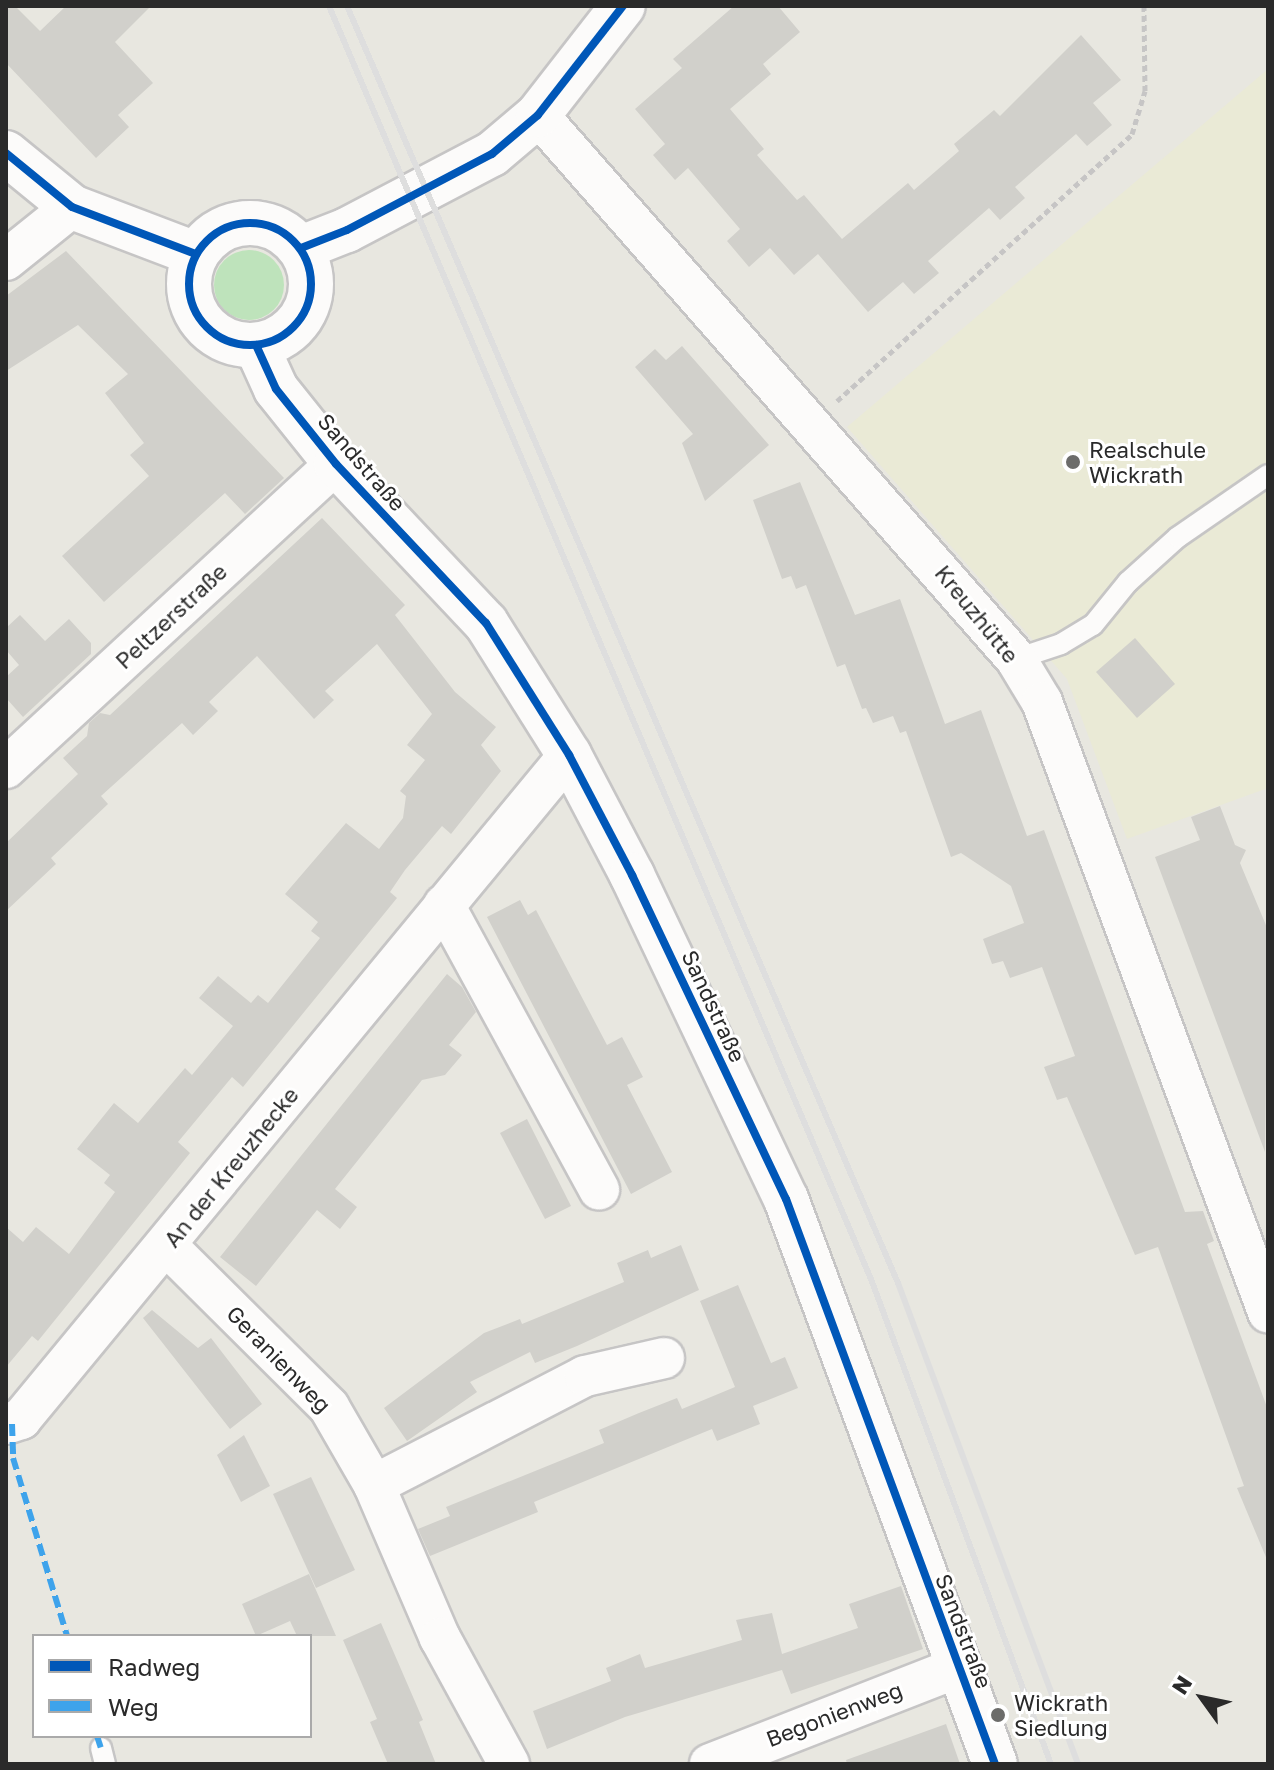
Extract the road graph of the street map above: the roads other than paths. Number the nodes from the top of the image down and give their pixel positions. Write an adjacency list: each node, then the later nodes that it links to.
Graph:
1 (623, 6): 2 (main road)
2 (538, 115): 5 (main road); 11 (street, Kreuzhütte)
3 (6, 153): 4 (main road)
4 (72, 207): 6 (main road); 7 (street)
5 (301, 248): 6 (main road); 8 (main road)
6 (196, 254): 8 (main road)
7 (6, 260)
8 (256, 345): 9 (main road, Sandstraße)
9 (336, 464): 12 (main road, Sandstraße); 13 (street, Peltzerstraße)
10 (1268, 475): 11 (lane)
11 (1016, 659): 17 (street, Kreuzhütte)
12 (569, 755): 14 (street, An der Kreuzhecke); 22 (main road, Sandstraße)
13 (6, 768)
14 (444, 905): 15 (street); 16 (street, An der Kreuzhecke)
15 (599, 1189)
16 (167, 1246): 20 (street, An der Kreuzhecke); 21 (street, Geranienweg)
17 (1260, 1270): 18 (street, Kreuzhütte)
18 (1268, 1312)
19 (664, 1358): 21 (street)
20 (9, 1424)
21 (374, 1485): 23 (street, Geranienweg)
22 (959, 1667): 24 (street, Begonienweg); 25 (main road, Sandstraße)
23 (509, 1764)
24 (710, 1764)
25 (995, 1764)

